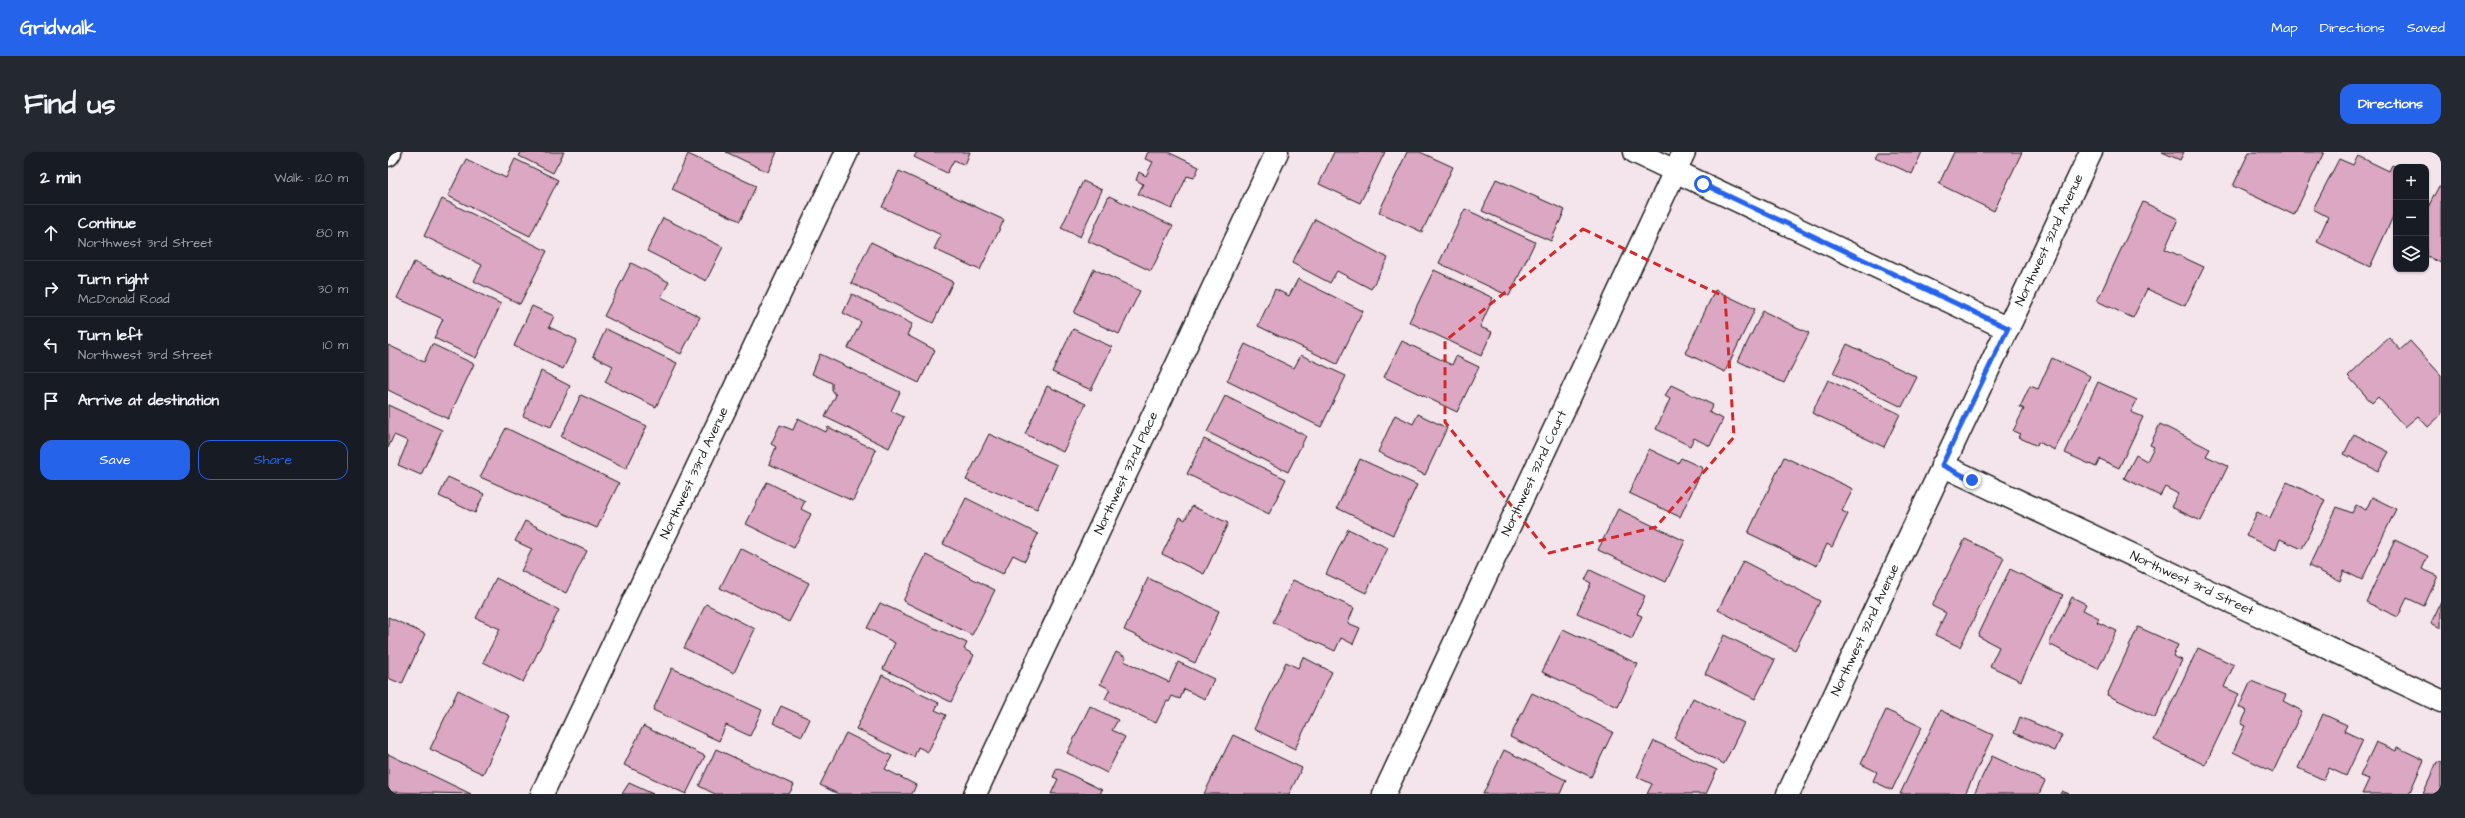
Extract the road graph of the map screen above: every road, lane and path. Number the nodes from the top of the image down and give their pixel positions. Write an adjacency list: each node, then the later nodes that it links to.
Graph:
1 (390, 152): 6 (street)
2 (847, 152): 11 (street, Northwest 33rd Avenue)
3 (1277, 152): 12 (street, Northwest 32nd Place)
4 (1635, 152): 7 (street)
5 (2091, 152): 8 (street, Northwest 32nd Avenue)
6 (388, 155)
7 (1680, 161): 8 (street); 13 (street, Northwest 32nd Court)
8 (2008, 328): 9 (street, Northwest 32nd Avenue)
9 (1942, 465): 10 (street, Northwest 3rd Street); 14 (street, Northwest 32nd Avenue)
10 (2441, 701)
11 (542, 794)
12 (975, 794)
13 (1384, 794)
14 (1788, 794)

